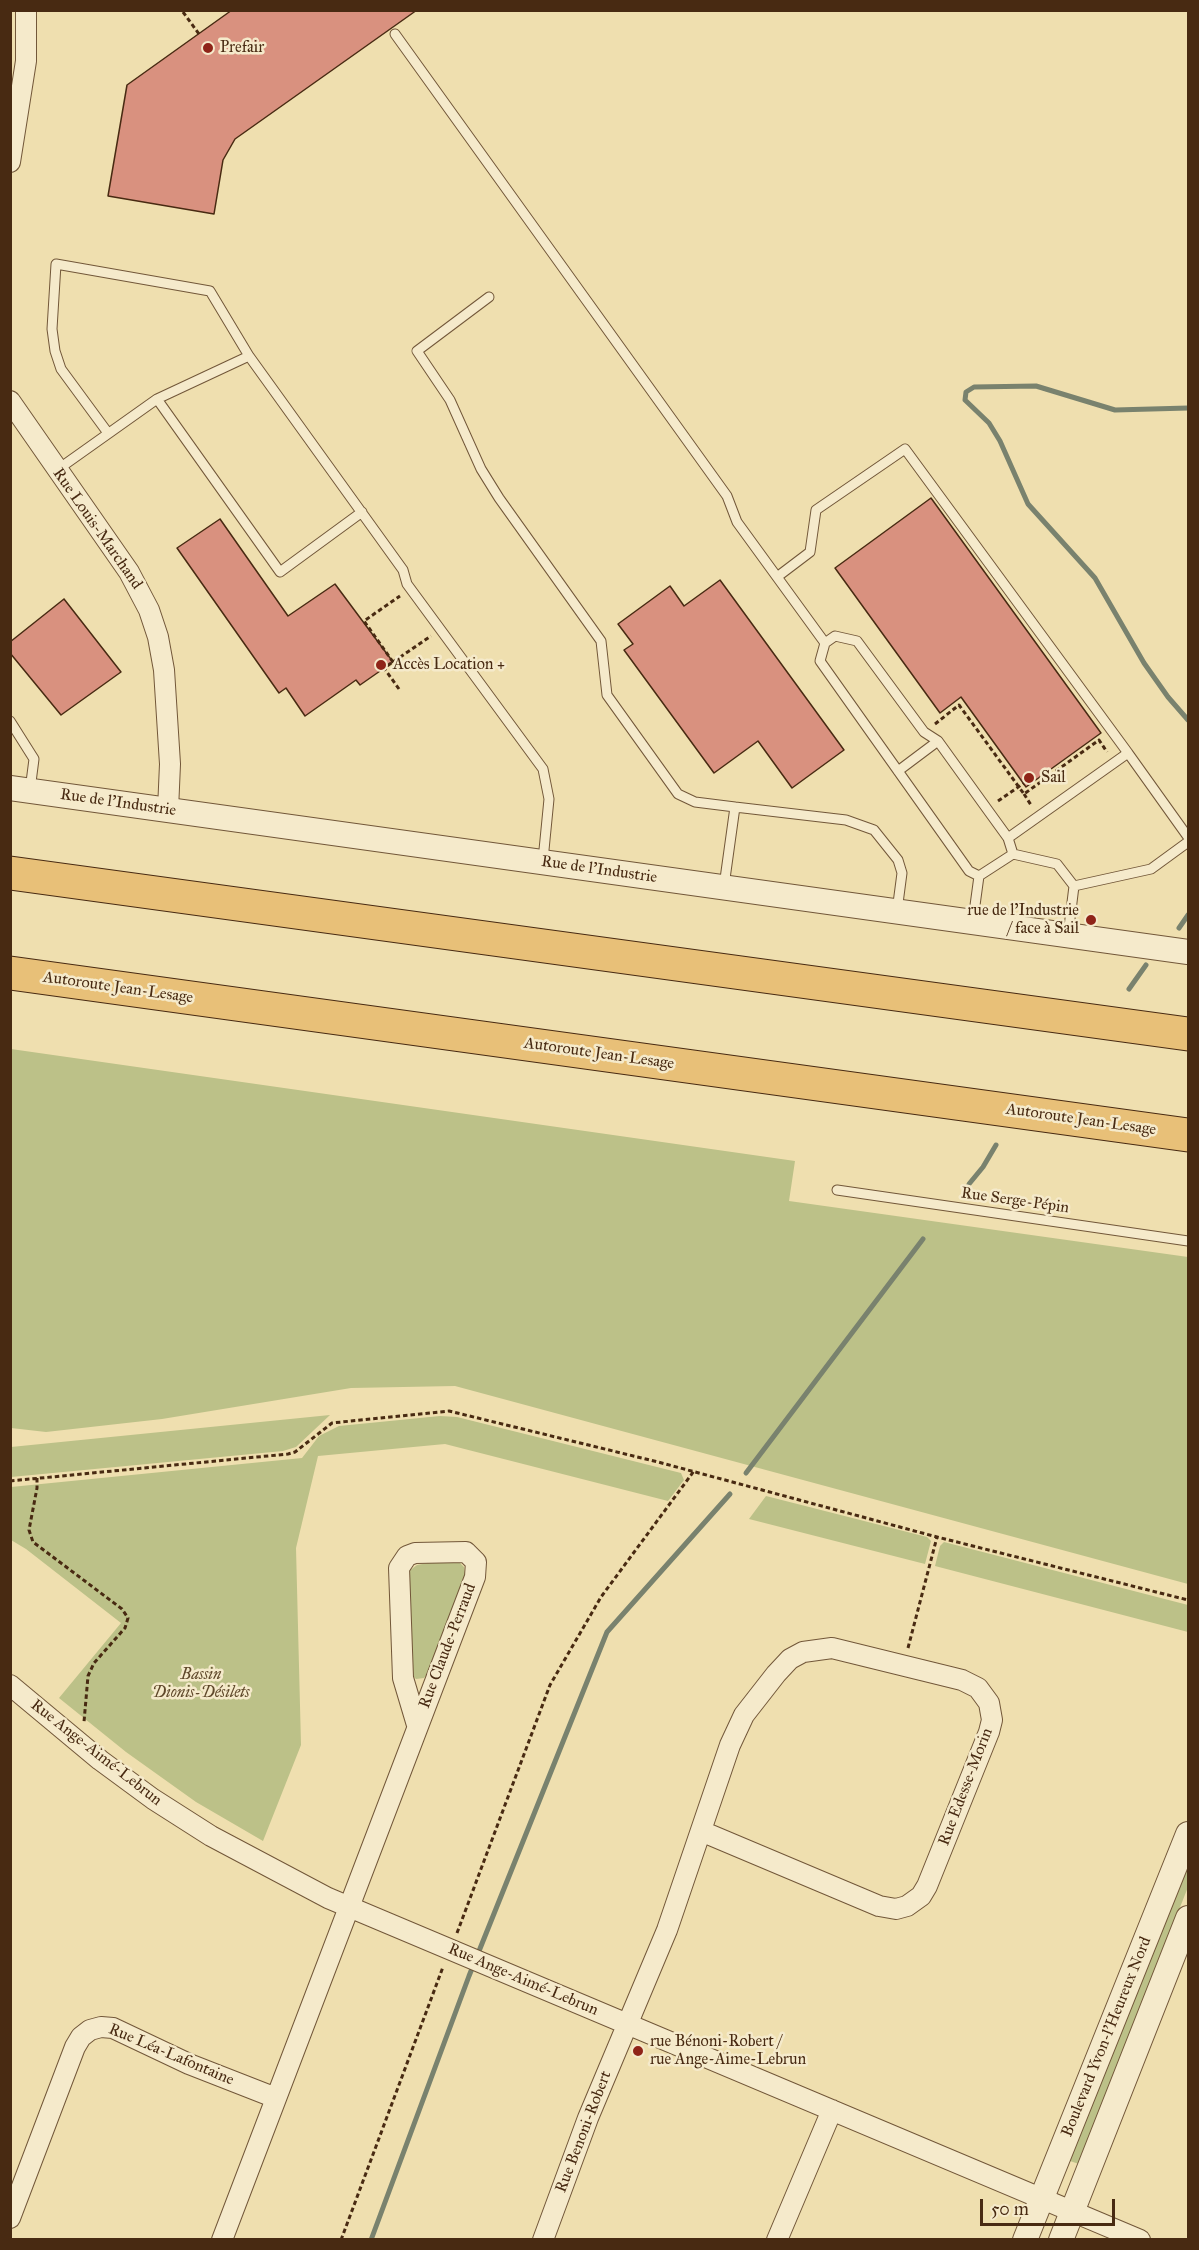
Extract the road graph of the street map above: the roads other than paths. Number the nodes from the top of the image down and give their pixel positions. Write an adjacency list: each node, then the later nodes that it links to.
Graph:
1 (26, 10): 3 (street)
2 (395, 34): 11 (lane)
3 (10, 162)
4 (489, 297): 18 (lane)
5 (249, 356): 6 (lane); 8 (lane); 10 (lane)
6 (157, 399): 8 (lane); 10 (lane)
7 (10, 401): 9 (street, Rue Louis-Marchand)
8 (108, 433): 9 (lane)
9 (57, 470): 19 (street, Rue Louis-Marchand)
10 (362, 512): 23 (lane)
11 (777, 577): 12 (lane); 15 (lane)
12 (825, 643): 14 (lane); 16 (lane)
13 (10, 721): 17 (lane)
14 (938, 741): 16 (lane); 20 (lane)
15 (1128, 753): 20 (lane); 21 (lane)
16 (898, 771): 25 (lane)
17 (20, 790): 19 (street, Rue de l'Industrie)
18 (735, 807): 27 (lane); 28 (lane)
19 (168, 810): 23 (street, Rue de l'Industrie)
20 (1008, 838): 22 (lane)
21 (1188, 839): 26 (lane)
22 (1013, 854): 25 (lane); 26 (lane)
23 (543, 862): 27 (street, Rue de l'Industrie)
24 (10, 873): 33 (highway)
25 (979, 876): 29 (lane)
26 (1074, 886): 30 (lane)
27 (724, 887): 28 (street, Rue de l'Industrie)
28 (897, 911): 29 (street, Rue de l'Industrie)
29 (973, 922): 30 (street, Rue de l'Industrie)
30 (1068, 935): 31 (street, Rue de l'Industrie)
31 (1188, 951)
32 (10, 973): 34 (highway, Autoroute Jean-Lesage)
33 (1188, 1034)
34 (1188, 1135)
35 (837, 1190): 36 (lane, Rue Serge-Pépin)
36 (1188, 1241)
37 (10, 1685): 41 (street, Rue Ange-Aimé-Lebrun)
38 (417, 1725): 38 (street, Rue Claude-Perraud); 41 (street, Rue Claude-Perraud)
39 (701, 1831): 39 (street, Rue Edesse-Morin); 43 (street, Rue Edesse-Morin)
40 (1188, 1834): 46 (street, Boulevard Yvon-l'Heureux Nord)
41 (348, 1908): 43 (street, Rue Ange-Aimé-Lebrun); 44 (street)
42 (1188, 1918): 47 (street, Boulevard Yvon-l'Heureux Nord)
43 (627, 2024): 45 (street, Rue Ange-Aimé-Lebrun); 50 (street, Rue Benoni-Robert)
44 (276, 2098): 48 (street, Rue Léa-Lafontaine); 49 (street)
45 (832, 2110): 46 (street, Rue Ange-Aimé-Lebrun); 51 (street)
46 (1042, 2200): 47 (street, Rue Ange-Aimé-Lebrun); 52 (street, Boulevard Yvon-l'Heureux Nord)
47 (1072, 2212): 53 (street, Boulevard Yvon-l'Heureux Nord); 54 (street, Rue Ange-Aimé-Lebrun)
48 (10, 2218)
49 (222, 2240)
50 (543, 2240)
51 (777, 2240)
52 (1025, 2240)
53 (1061, 2240)
54 (1140, 2240)

